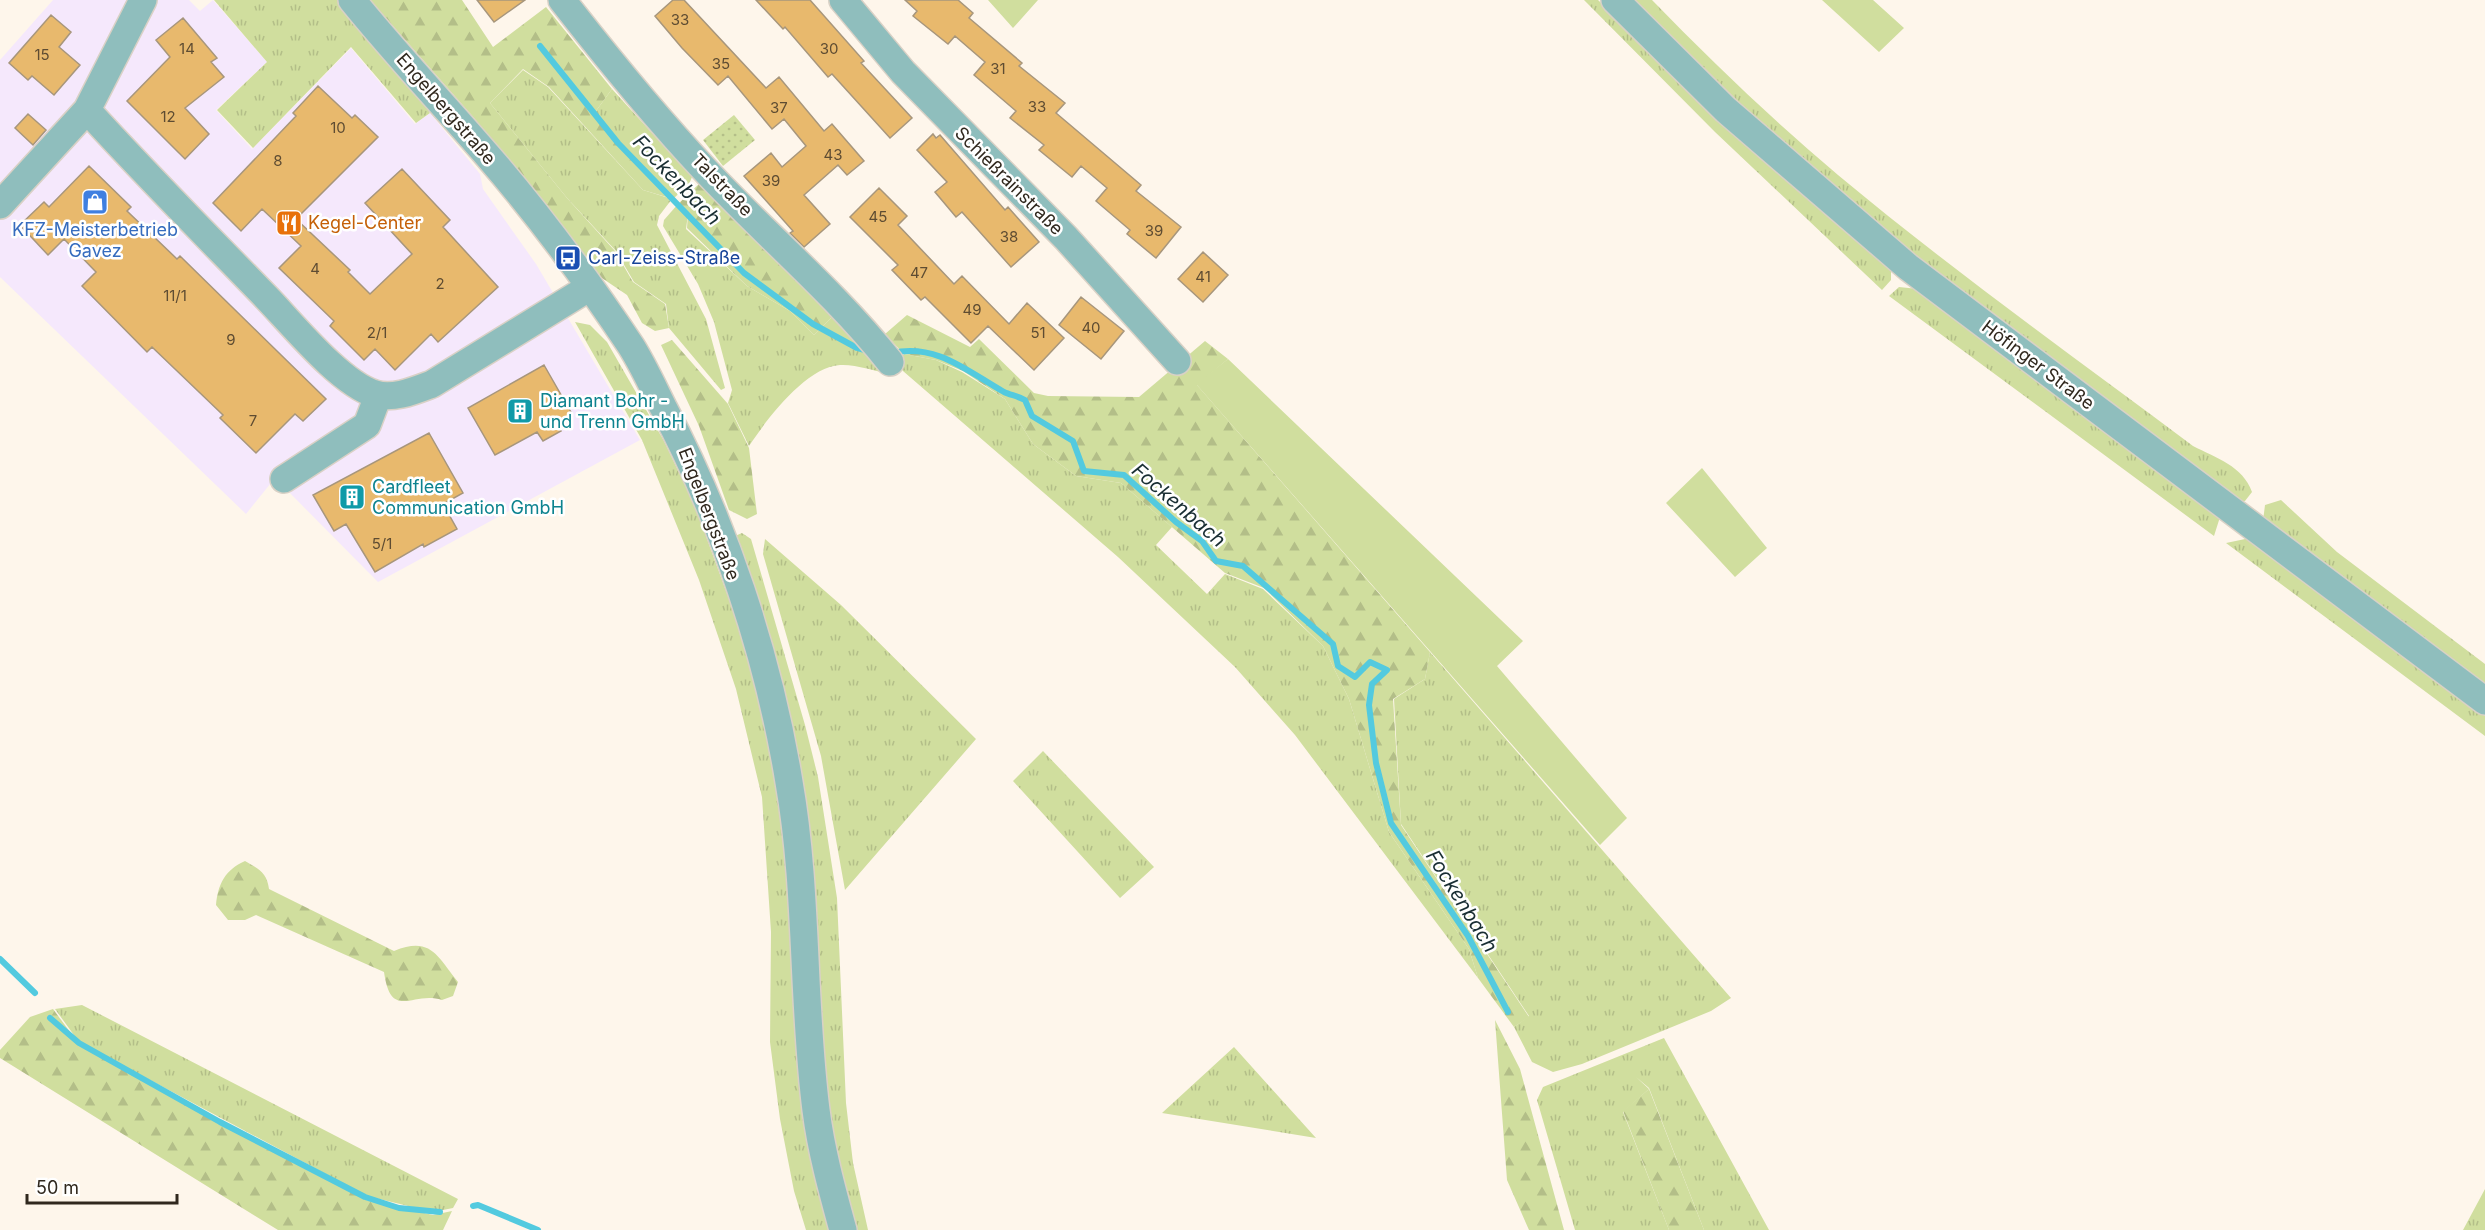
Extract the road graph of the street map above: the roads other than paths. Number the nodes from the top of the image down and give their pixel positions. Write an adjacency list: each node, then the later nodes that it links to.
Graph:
1 (143, 0): 6 (street)
2 (351, 0): 8 (street, Engelbergstraße)
3 (562, 0): 9 (street, Talstraße)
4 (843, 0): 10 (street, Schießrainstraße)
5 (1615, 0): 13 (street, Höfinger Straße)
6 (87, 110): 7 (street); 11 (street)
7 (0, 205)
8 (590, 287): 11 (street); 14 (street, Engelbergstraße)
9 (883, 353)
10 (1177, 361)
11 (378, 396): 12 (street)
12 (284, 479)
13 (2485, 701)
14 (843, 1230)

